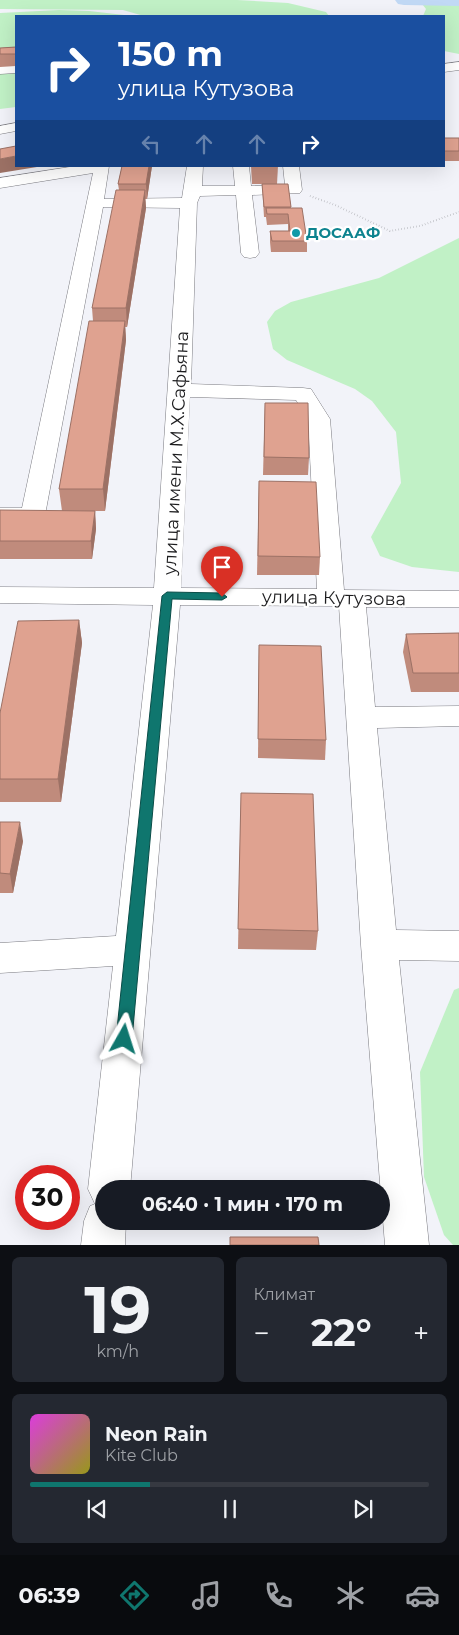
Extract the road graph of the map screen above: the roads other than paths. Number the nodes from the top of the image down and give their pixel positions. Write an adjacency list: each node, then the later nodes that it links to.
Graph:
1 (459, 66): 2 (street)
2 (445, 68)
3 (15, 69): 4 (street)
4 (0, 70)
5 (15, 127): 6 (street)
6 (0, 130)
7 (102, 167): 10 (street); 13 (street)
8 (241, 167): 12 (street)
9 (291, 167): 12 (street)
10 (0, 183)
11 (192, 187): 12 (street); 13 (street); 15 (street, улица имени М.Х.Сафьяна)
12 (243, 190): 14 (street)
13 (95, 203): 16 (street)
14 (250, 253)
15 (180, 390): 18 (street, улица имени М.Х.Сафьяна); 19 (street)
16 (0, 515)
17 (0, 595): 18 (street, улица Кутузова)
18 (167, 596): 19 (street, улица Кутузова); 25 (street, улица имени М.Х.Сафьяна)
19 (342, 599): 20 (street, улица Кутузова); 22 (street)
20 (459, 599)
21 (459, 716): 22 (street)
22 (362, 718): 23 (street)
23 (379, 945): 24 (street); 30 (street)
24 (459, 946)
25 (133, 950): 26 (street); 27 (street, улица имени М.Х.Сафьяна)
26 (0, 958)
27 (110, 1180)
28 (105, 1230): 29 (street)
29 (103, 1245)
30 (407, 1245)

